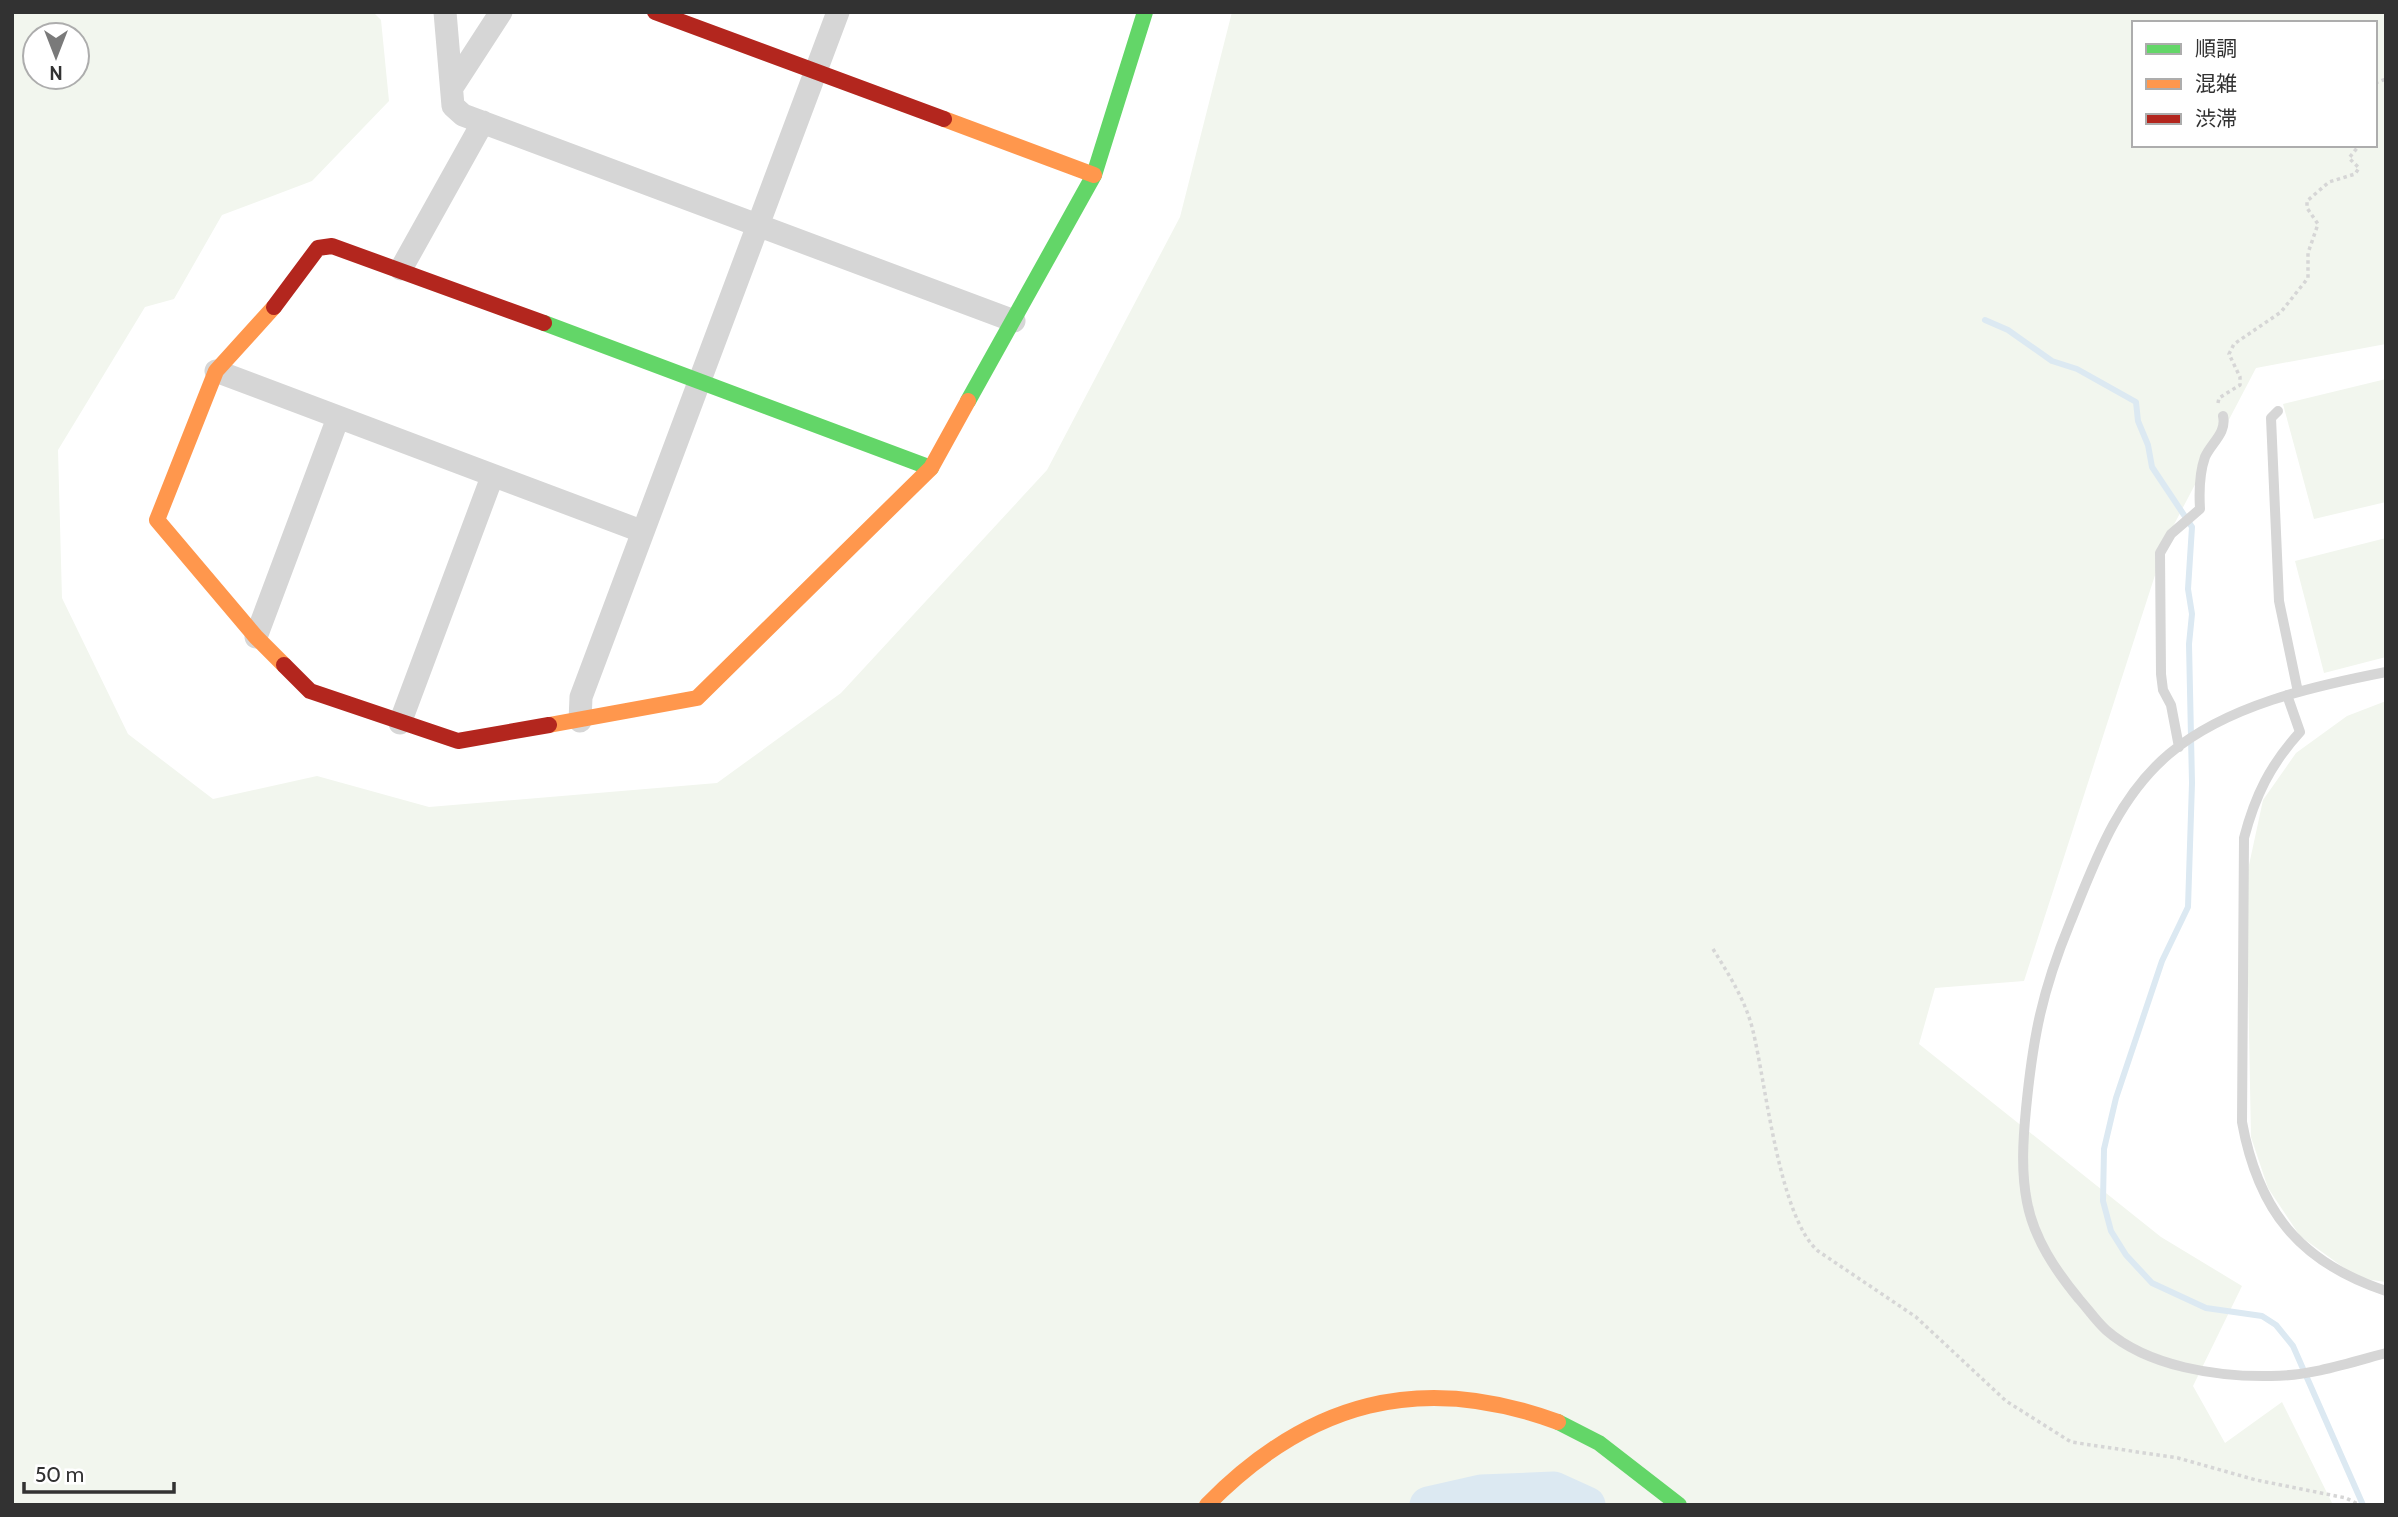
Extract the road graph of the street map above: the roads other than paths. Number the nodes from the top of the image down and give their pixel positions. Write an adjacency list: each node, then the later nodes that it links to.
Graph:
1 (445, 12): 7 (street)
2 (501, 12): 7 (street)
3 (655, 12): 6 (street)
4 (838, 12): 6 (street)
5 (1139, 14): 9 (street)
6 (816, 72): 9 (street); 10 (street)
7 (453, 86): 8 (street)
8 (483, 122): 10 (street); 11 (street)
9 (1094, 175): 12 (street)
10 (758, 224): 12 (street); 14 (street)
11 (401, 269): 13 (street); 14 (street)
12 (1014, 321): 18 (street)
13 (216, 371): 17 (street); 21 (street)
14 (699, 381): 18 (street); 20 (street)
15 (2278, 411): 23 (lane)
16 (2223, 416): 26 (lane)
17 (338, 418): 19 (street); 21 (street)
18 (931, 468): 24 (street)
19 (492, 477): 20 (street); 25 (street)
20 (641, 531): 24 (street)
21 (256, 636): 25 (street)
22 (2386, 672): 23 (lane)
23 (2293, 693): 26 (lane); 27 (lane)
24 (580, 721): 25 (street)
25 (400, 723)
26 (2179, 747): 28 (lane)
27 (2386, 1291)
28 (2386, 1353)
29 (1207, 1505): 30 (street)
30 (1679, 1505)

